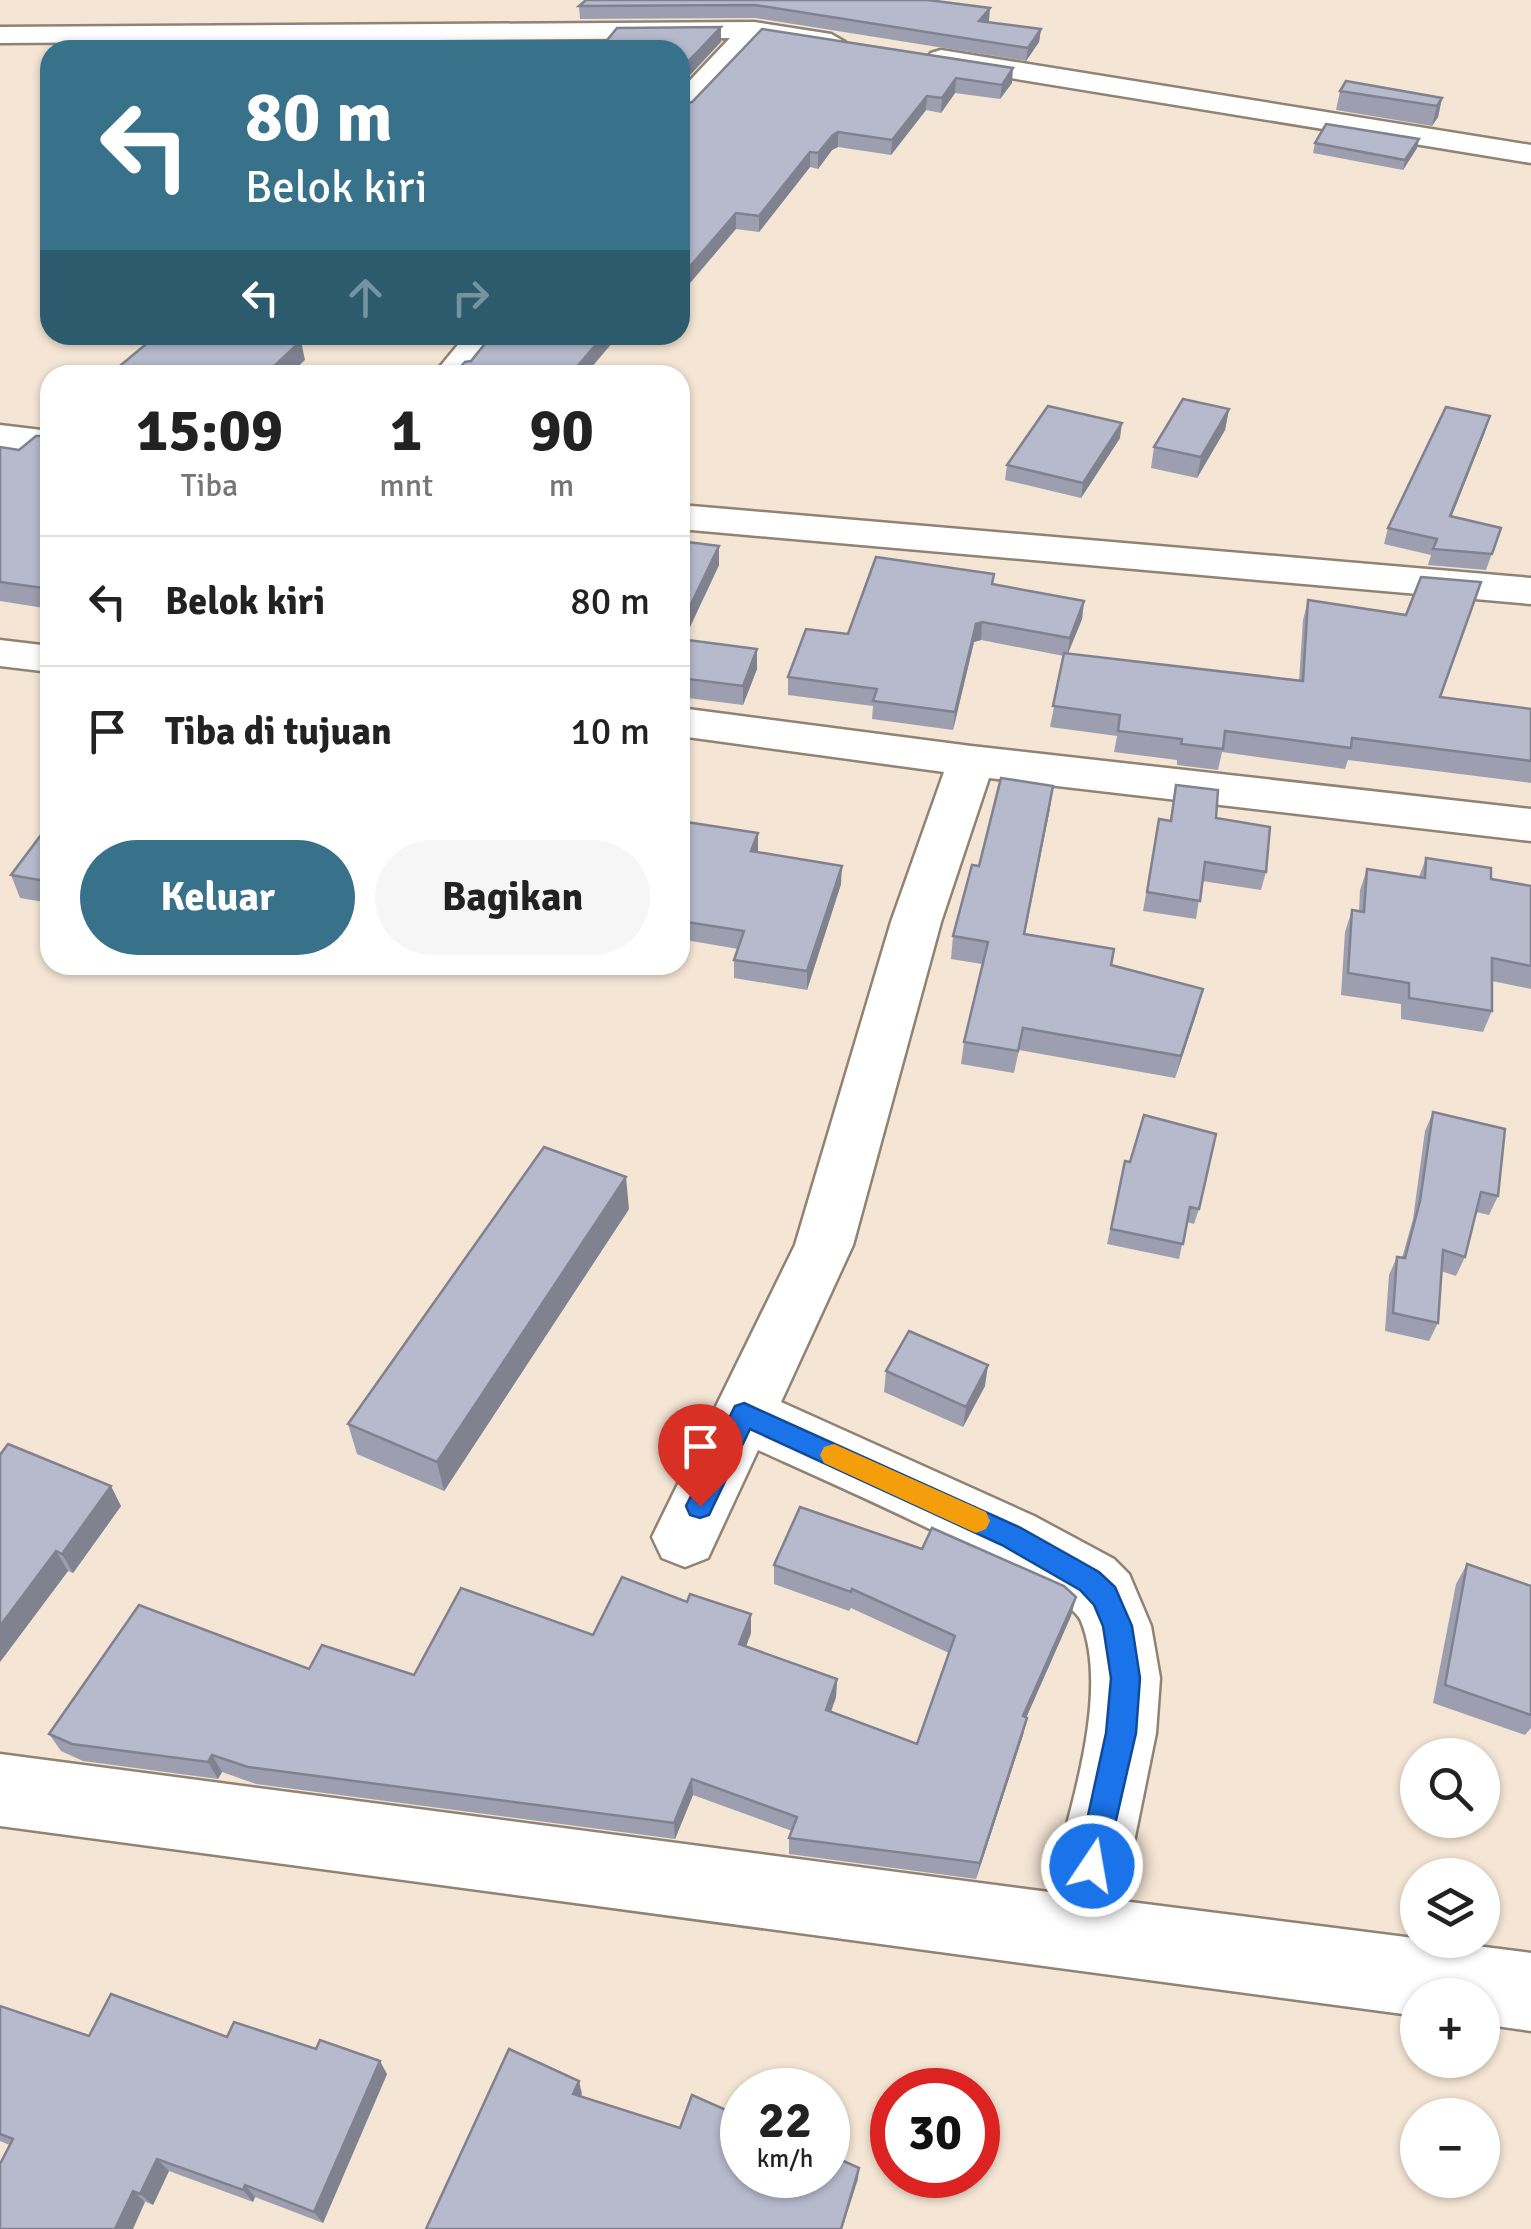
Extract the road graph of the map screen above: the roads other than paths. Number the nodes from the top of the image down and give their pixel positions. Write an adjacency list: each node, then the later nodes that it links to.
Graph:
1 (754, 30): 2 (street); 3 (street); 5 (street)
2 (0, 35)
3 (865, 47)
4 (921, 56): 6 (street)
5 (690, 97)
6 (1531, 154)
7 (476, 345): 8 (street)
8 (459, 365)
9 (0, 436): 10 (street)
10 (40, 441)
11 (690, 518): 12 (street)
12 (1531, 591)
13 (0, 653): 14 (street)
14 (40, 658)
15 (690, 723): 16 (street)
16 (972, 761): 17 (street); 18 (street)
17 (1531, 825)
18 (744, 1414): 19 (street); 21 (street)
19 (685, 1537)
20 (0, 1790): 21 (street)
21 (1078, 1933): 22 (street)
22 (1531, 1992)

